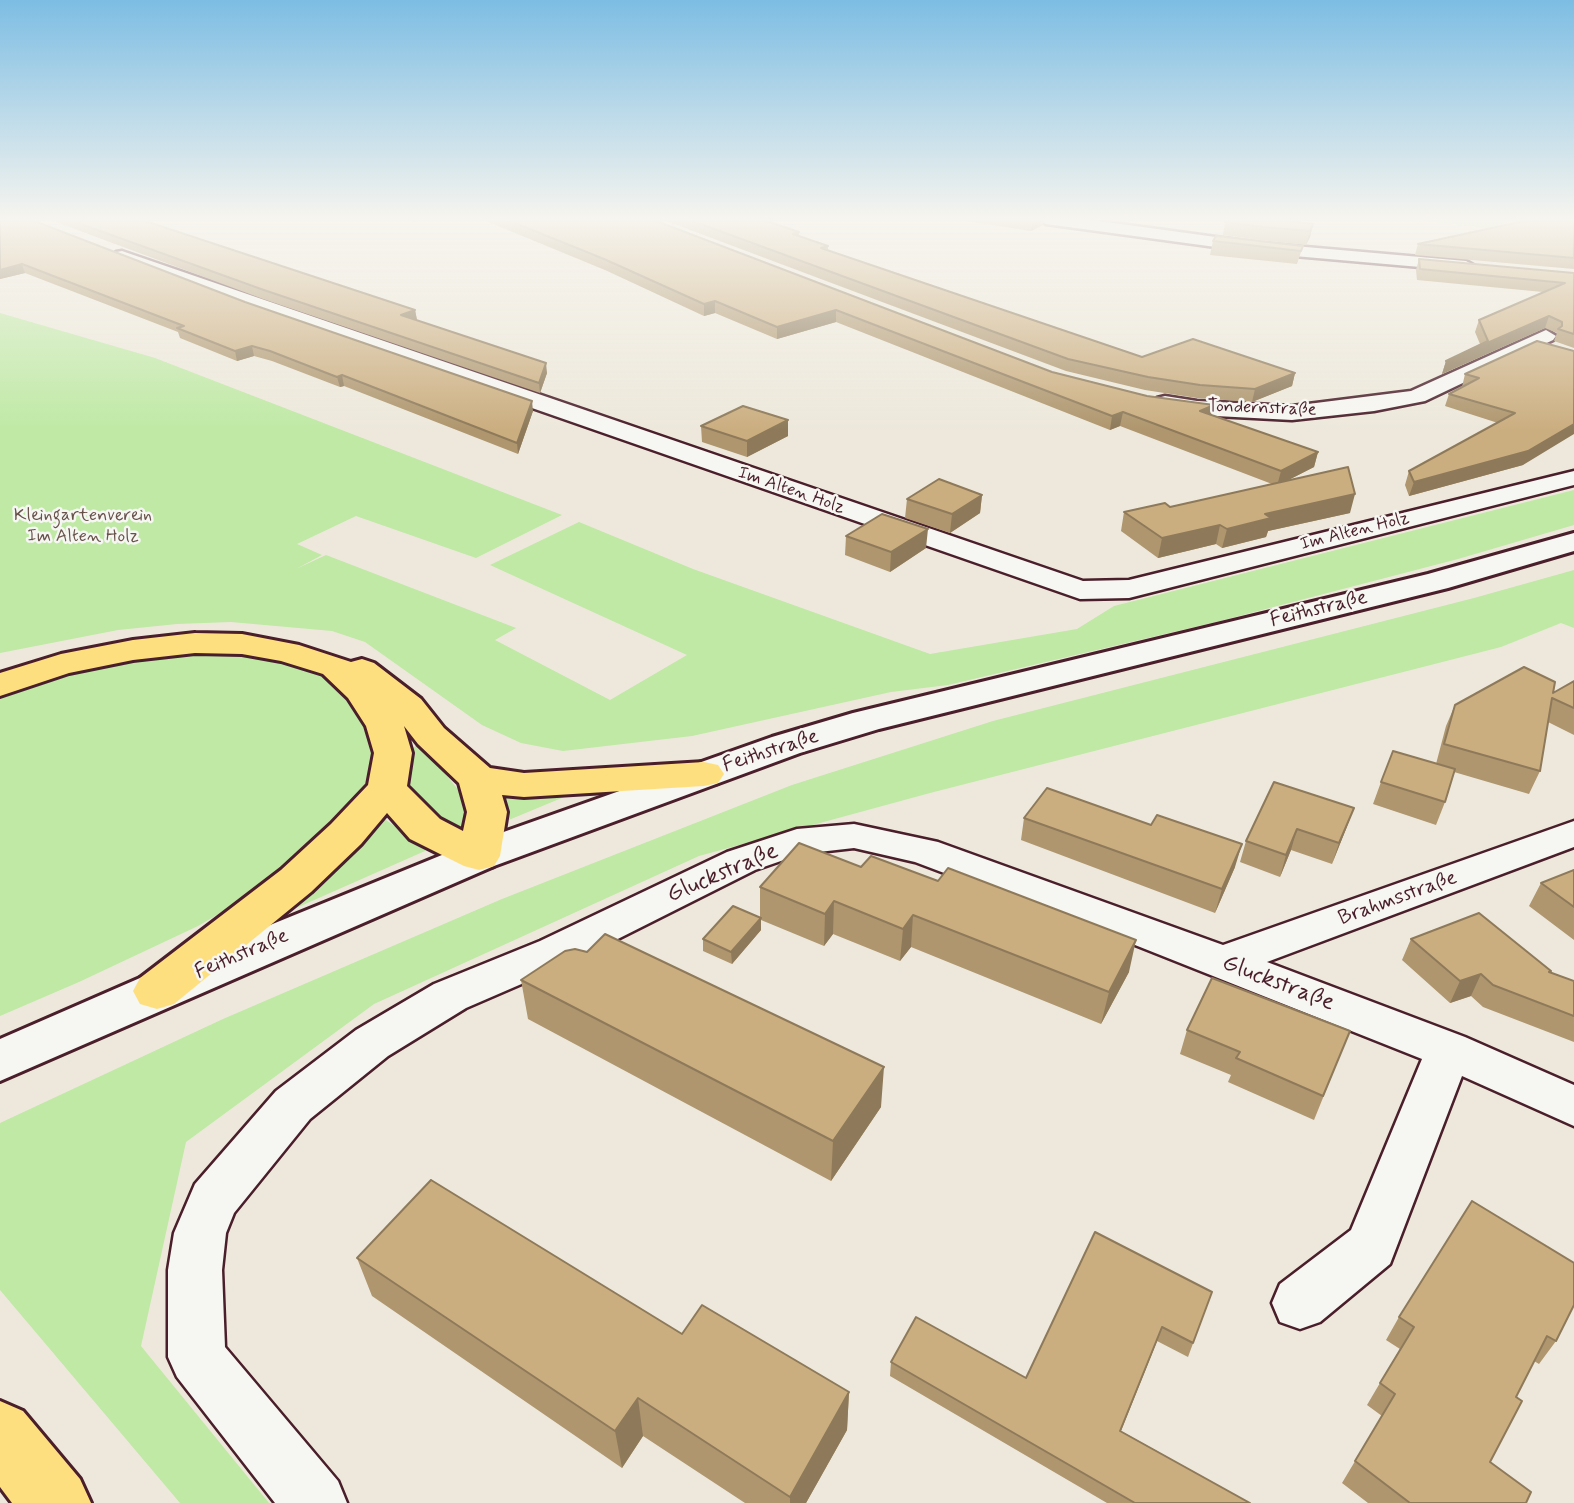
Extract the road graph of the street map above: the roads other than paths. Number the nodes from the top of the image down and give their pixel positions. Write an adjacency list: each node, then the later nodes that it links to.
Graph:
1 (212, 289): 4 (street, Im Alten Holz)
2 (1563, 353): 3 (street, Tondernstraße)
3 (1145, 400)
4 (1574, 478)
5 (1574, 542): 8 (main road, Feithstraße)
6 (0, 666): 9 (highway)
7 (0, 685): 10 (highway)
8 (704, 774): 9 (highway); 12 (main road, Feithstraße)
9 (478, 779): 12 (highway)
10 (387, 788): 12 (highway); 14 (highway)
11 (1574, 833): 13 (street, Brahmsstraße)
12 (479, 856): 14 (main road, Feithstraße)
13 (1222, 962): 15 (street, Gluckstraße); 21 (street, Gluckstraße)
14 (157, 991): 16 (main road, Feithstraße)
15 (1450, 1050): 17 (street, Gluckstraße); 18 (street)
16 (0, 1061)
17 (1574, 1106)
18 (1300, 1303)
19 (0, 1434): 20 (highway)
20 (56, 1503)
21 (316, 1503)

